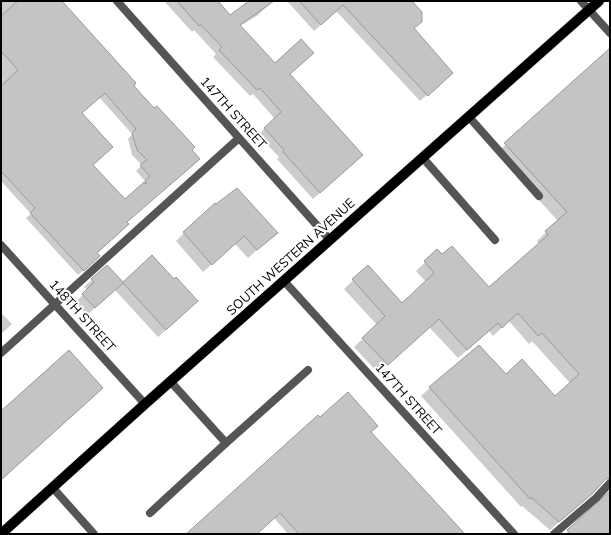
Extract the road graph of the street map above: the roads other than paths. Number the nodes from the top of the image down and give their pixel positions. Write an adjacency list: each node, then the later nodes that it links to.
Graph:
1 (117, 1): 7 (street, 147TH STREET)
2 (581, 1): 4 (street)
3 (599, 1): 4 (main road, SOUTH WESTERN AVENUE)
4 (589, 10): 5 (street); 6 (main road, SOUTH WESTERN AVENUE)
5 (610, 33)
6 (469, 117): 8 (main road, SOUTH WESTERN AVENUE); 9 (street)
7 (239, 138): 10 (street, 147TH STREET); 14 (street)
8 (423, 158): 10 (main road, SOUTH WESTERN AVENUE); 11 (street)
9 (539, 196)
10 (330, 240): 13 (main road, SOUTH WESTERN AVENUE)
11 (495, 240)
12 (1, 245): 14 (street, 148TH STREET)
13 (284, 281): 17 (main road, SOUTH WESTERN AVENUE); 25 (street, 147TH STREET)
14 (54, 304): 15 (street); 18 (street, 148TH STREET)
15 (1, 352)
16 (308, 370): 19 (street)
17 (170, 381): 18 (main road, SOUTH WESTERN AVENUE); 19 (street)
18 (145, 404): 21 (main road, SOUTH WESTERN AVENUE)
19 (226, 444): 22 (street)
20 (610, 483): 26 (street)
21 (53, 488): 23 (main road, SOUTH WESTERN AVENUE); 24 (street)
22 (150, 512)
23 (2, 534)
24 (94, 534)
25 (514, 534)
26 (554, 534)

